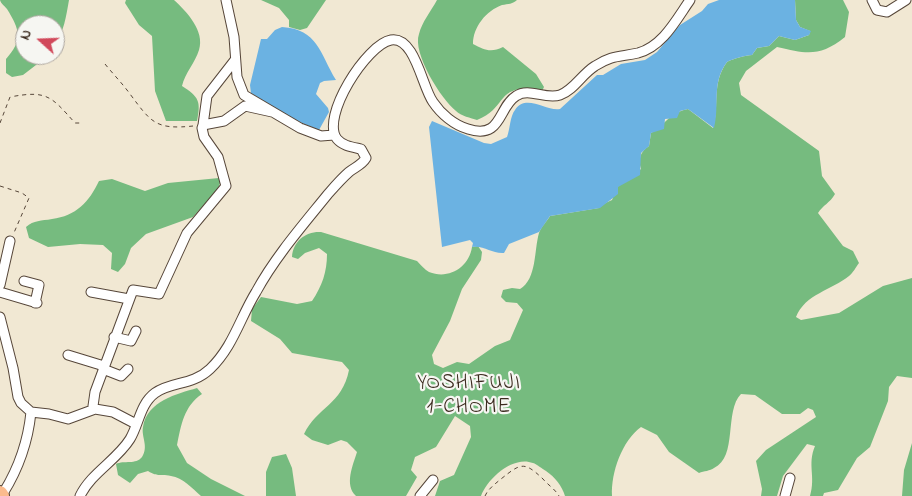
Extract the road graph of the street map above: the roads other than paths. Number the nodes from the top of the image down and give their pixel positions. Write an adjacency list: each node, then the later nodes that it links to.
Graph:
1 (226, 0): 5 (street)
2 (690, 0): 8 (street)
3 (872, 0): 4 (street)
4 (906, 0)
5 (235, 59): 6 (street); 7 (street)
6 (272, 112): 7 (street); 8 (street)
7 (204, 125): 16 (street)
8 (334, 135): 25 (street)
9 (10, 241): 11 (street)
10 (24, 281): 13 (street)
11 (0, 285)
12 (111, 285): 15 (street)
13 (0, 292)
14 (91, 292): 15 (street)
15 (110, 295): 16 (street)
16 (129, 300): 19 (street)
17 (0, 317): 24 (street)
18 (136, 331): 19 (street)
19 (114, 337): 21 (street)
20 (68, 355): 21 (street)
21 (103, 368): 22 (street); 23 (street)
22 (128, 369)
23 (96, 409): 24 (street); 25 (street)
24 (31, 412): 28 (street)
25 (136, 424): 29 (street)
26 (790, 478): 31 (street)
27 (434, 480): 30 (street)
28 (2, 495)
29 (80, 496)
30 (420, 496)
31 (785, 496)

